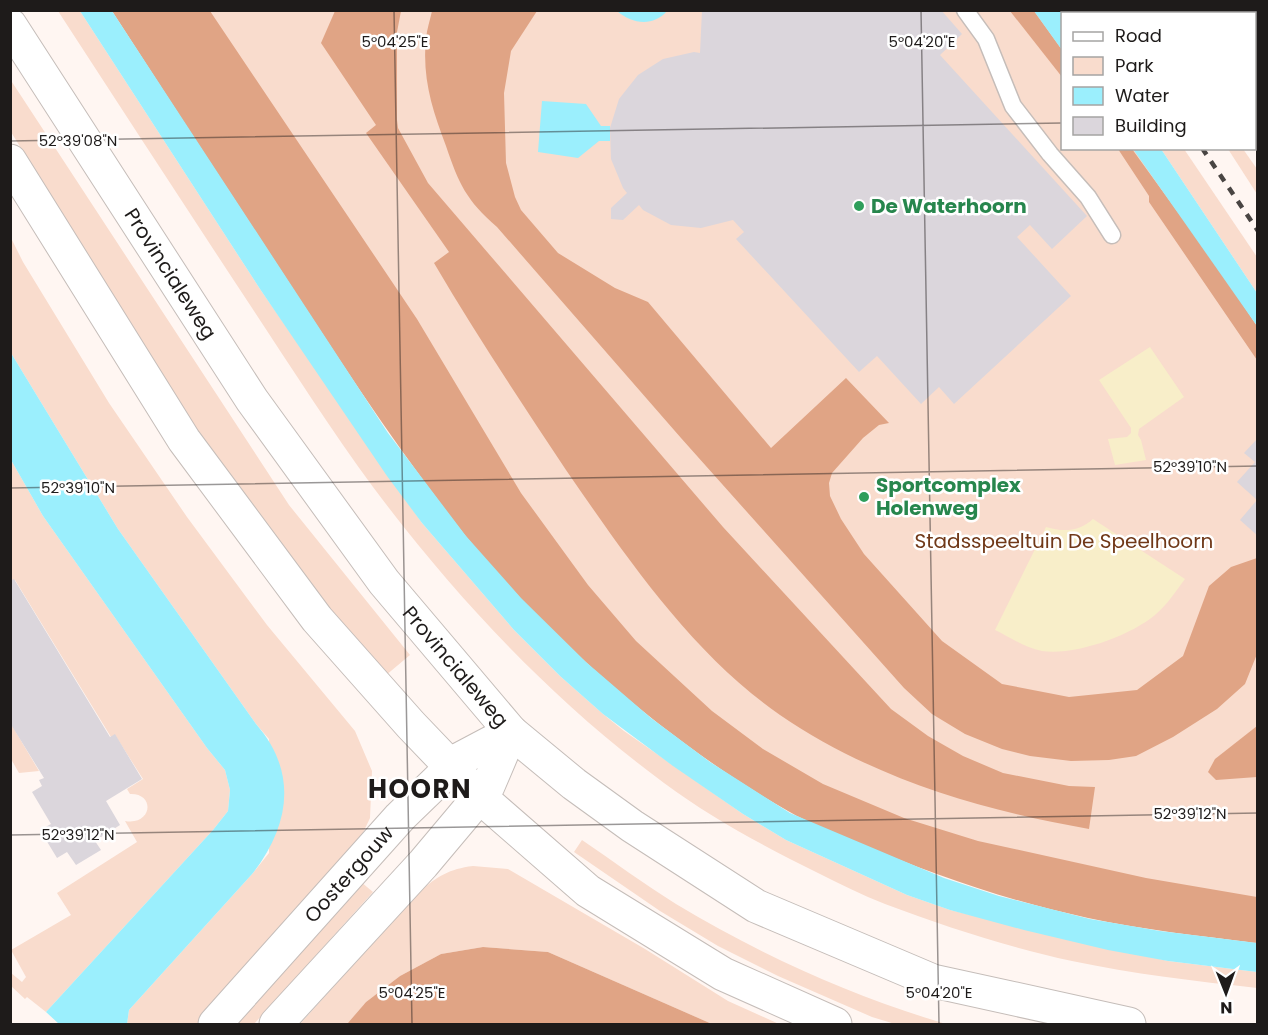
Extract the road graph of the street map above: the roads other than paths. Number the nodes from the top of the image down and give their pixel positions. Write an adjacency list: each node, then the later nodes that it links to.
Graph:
1 (965, 10): 4 (lane)
2 (10, 25): 5 (main road, Provincialeweg)
3 (10, 161): 6 (main road)
4 (1112, 235)
5 (511, 732): 6 (main road, Oostergouw); 7 (main road); 11 (main road, Provincialeweg)
6 (452, 767): 7 (main road); 8 (main road, Oostergouw)
7 (479, 796): 9 (main road); 10 (main road)
8 (215, 1024)
9 (276, 1024)
10 (835, 1024)
11 (1129, 1024)

